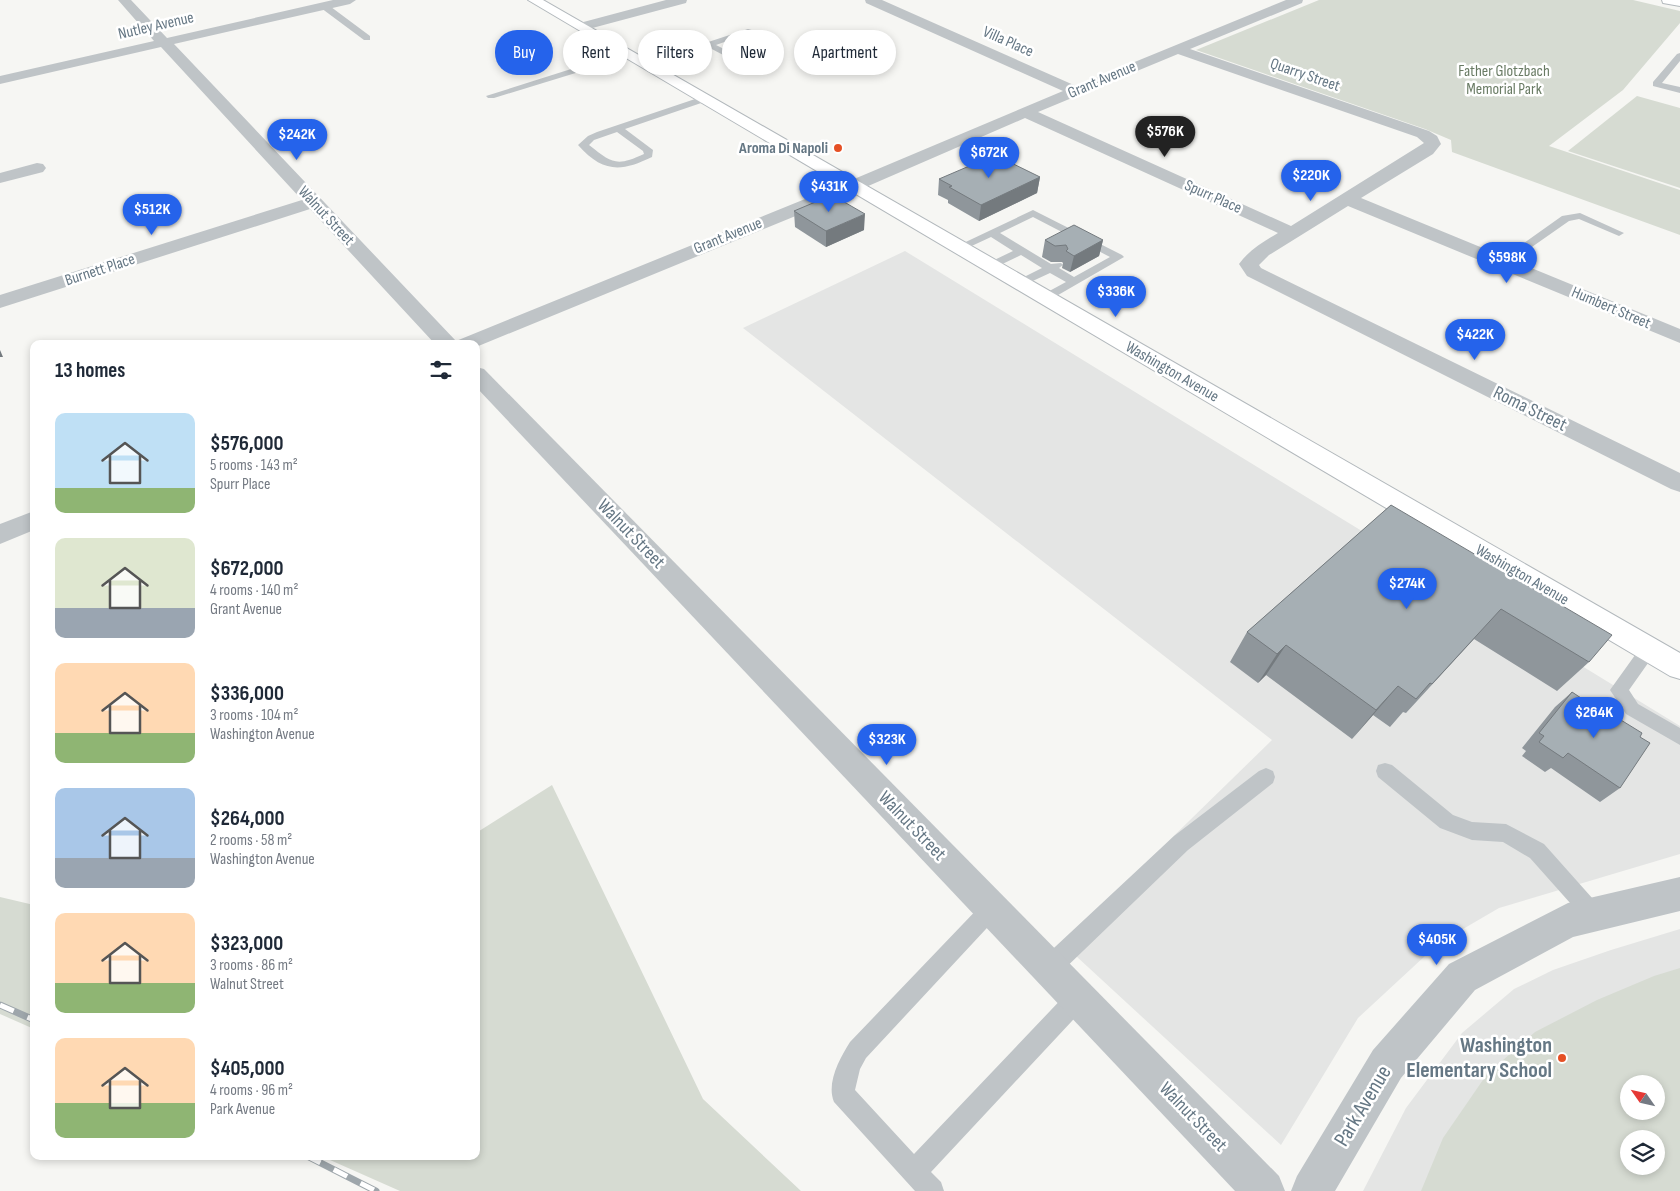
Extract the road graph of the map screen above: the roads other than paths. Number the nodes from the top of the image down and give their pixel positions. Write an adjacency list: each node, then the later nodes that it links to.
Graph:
1 (124, 0): 12 (street, Walnut Street)
2 (350, 0): 9 (street, Nutley Avenue)
3 (534, 0): 10 (main road, Washington Avenue)
4 (681, 0): 10 (street)
5 (871, 0): 18 (street, Villa Place)
6 (1297, 0): 13 (street, Grant Avenue)
7 (1668, 0): 8 (main road)
8 (1680, 2)
9 (324, 6): 11 (lane); 12 (street, Nutley Avenue)
10 (581, 27): 15 (main road, Washington Avenue)
11 (367, 38)
12 (163, 42): 16 (street, Nutley Avenue); 27 (street, Walnut Street)
13 (1176, 49): 18 (street, Grant Avenue); 26 (street, Quarry Street)
14 (1680, 56): 17 (lane)
15 (636, 59): 19 (lane); 20 (main road, Washington Avenue)
16 (0, 80)
17 (1680, 90)
18 (1075, 91): 21 (street, Grant Avenue)
19 (490, 96)
20 (704, 99): 22 (lane); 25 (main road, Washington Avenue)
21 (1025, 112): 25 (street, Grant Avenue); 30 (street, Spurr Place)
22 (618, 128): 22 (lane)
23 (36, 168): 24 (street)
24 (0, 178)
25 (853, 186): 31 (main road, Washington Avenue); 42 (street, Grant Avenue)
26 (1347, 199): 30 (street); 33 (street, Humbert Street)
27 (314, 202): 39 (street, Burnett Place); 41 (street, Walnut Street)
28 (1619, 232): 33 (lane)
29 (992, 233): 31 (lane); 32 (lane); 36 (lane)
30 (1292, 233): 44 (street, Roma Street)
31 (959, 248): 34 (main road, Washington Avenue)
32 (1021, 251): 34 (lane); 35 (lane)
33 (1502, 263): 40 (street, Humbert Street)
34 (990, 266): 37 (main road, Washington Avenue)
35 (1053, 266): 36 (lane); 37 (lane)
36 (1073, 282): 38 (lane)
37 (1020, 283): 38 (main road, Washington Avenue)
38 (1046, 298): 47 (main road, Washington Avenue)
39 (0, 302)
40 (1680, 337)
41 (443, 340)
42 (474, 340)
43 (480, 378): 53 (street, Walnut Street)
44 (1680, 483)
45 (30, 522): 46 (street)
46 (0, 534)
47 (1649, 649): 48 (main road, Washington Avenue); 49 (lane)
48 (1680, 667)
49 (1680, 737)
50 (1385, 771): 54 (lane)
51 (1266, 777): 55 (lane)
52 (1680, 894): 54 (street, Park Avenue)
53 (992, 908): 55 (street, Walnut Street); 57 (lane)
54 (1594, 915): 60 (street, Park Avenue)
55 (1049, 968): 56 (street, Walnut Street)
56 (1078, 998): 57 (lane); 59 (street, Walnut Street)
57 (914, 1172): 58 (lane)
58 (932, 1191)
59 (1264, 1191)
60 (1312, 1191)

